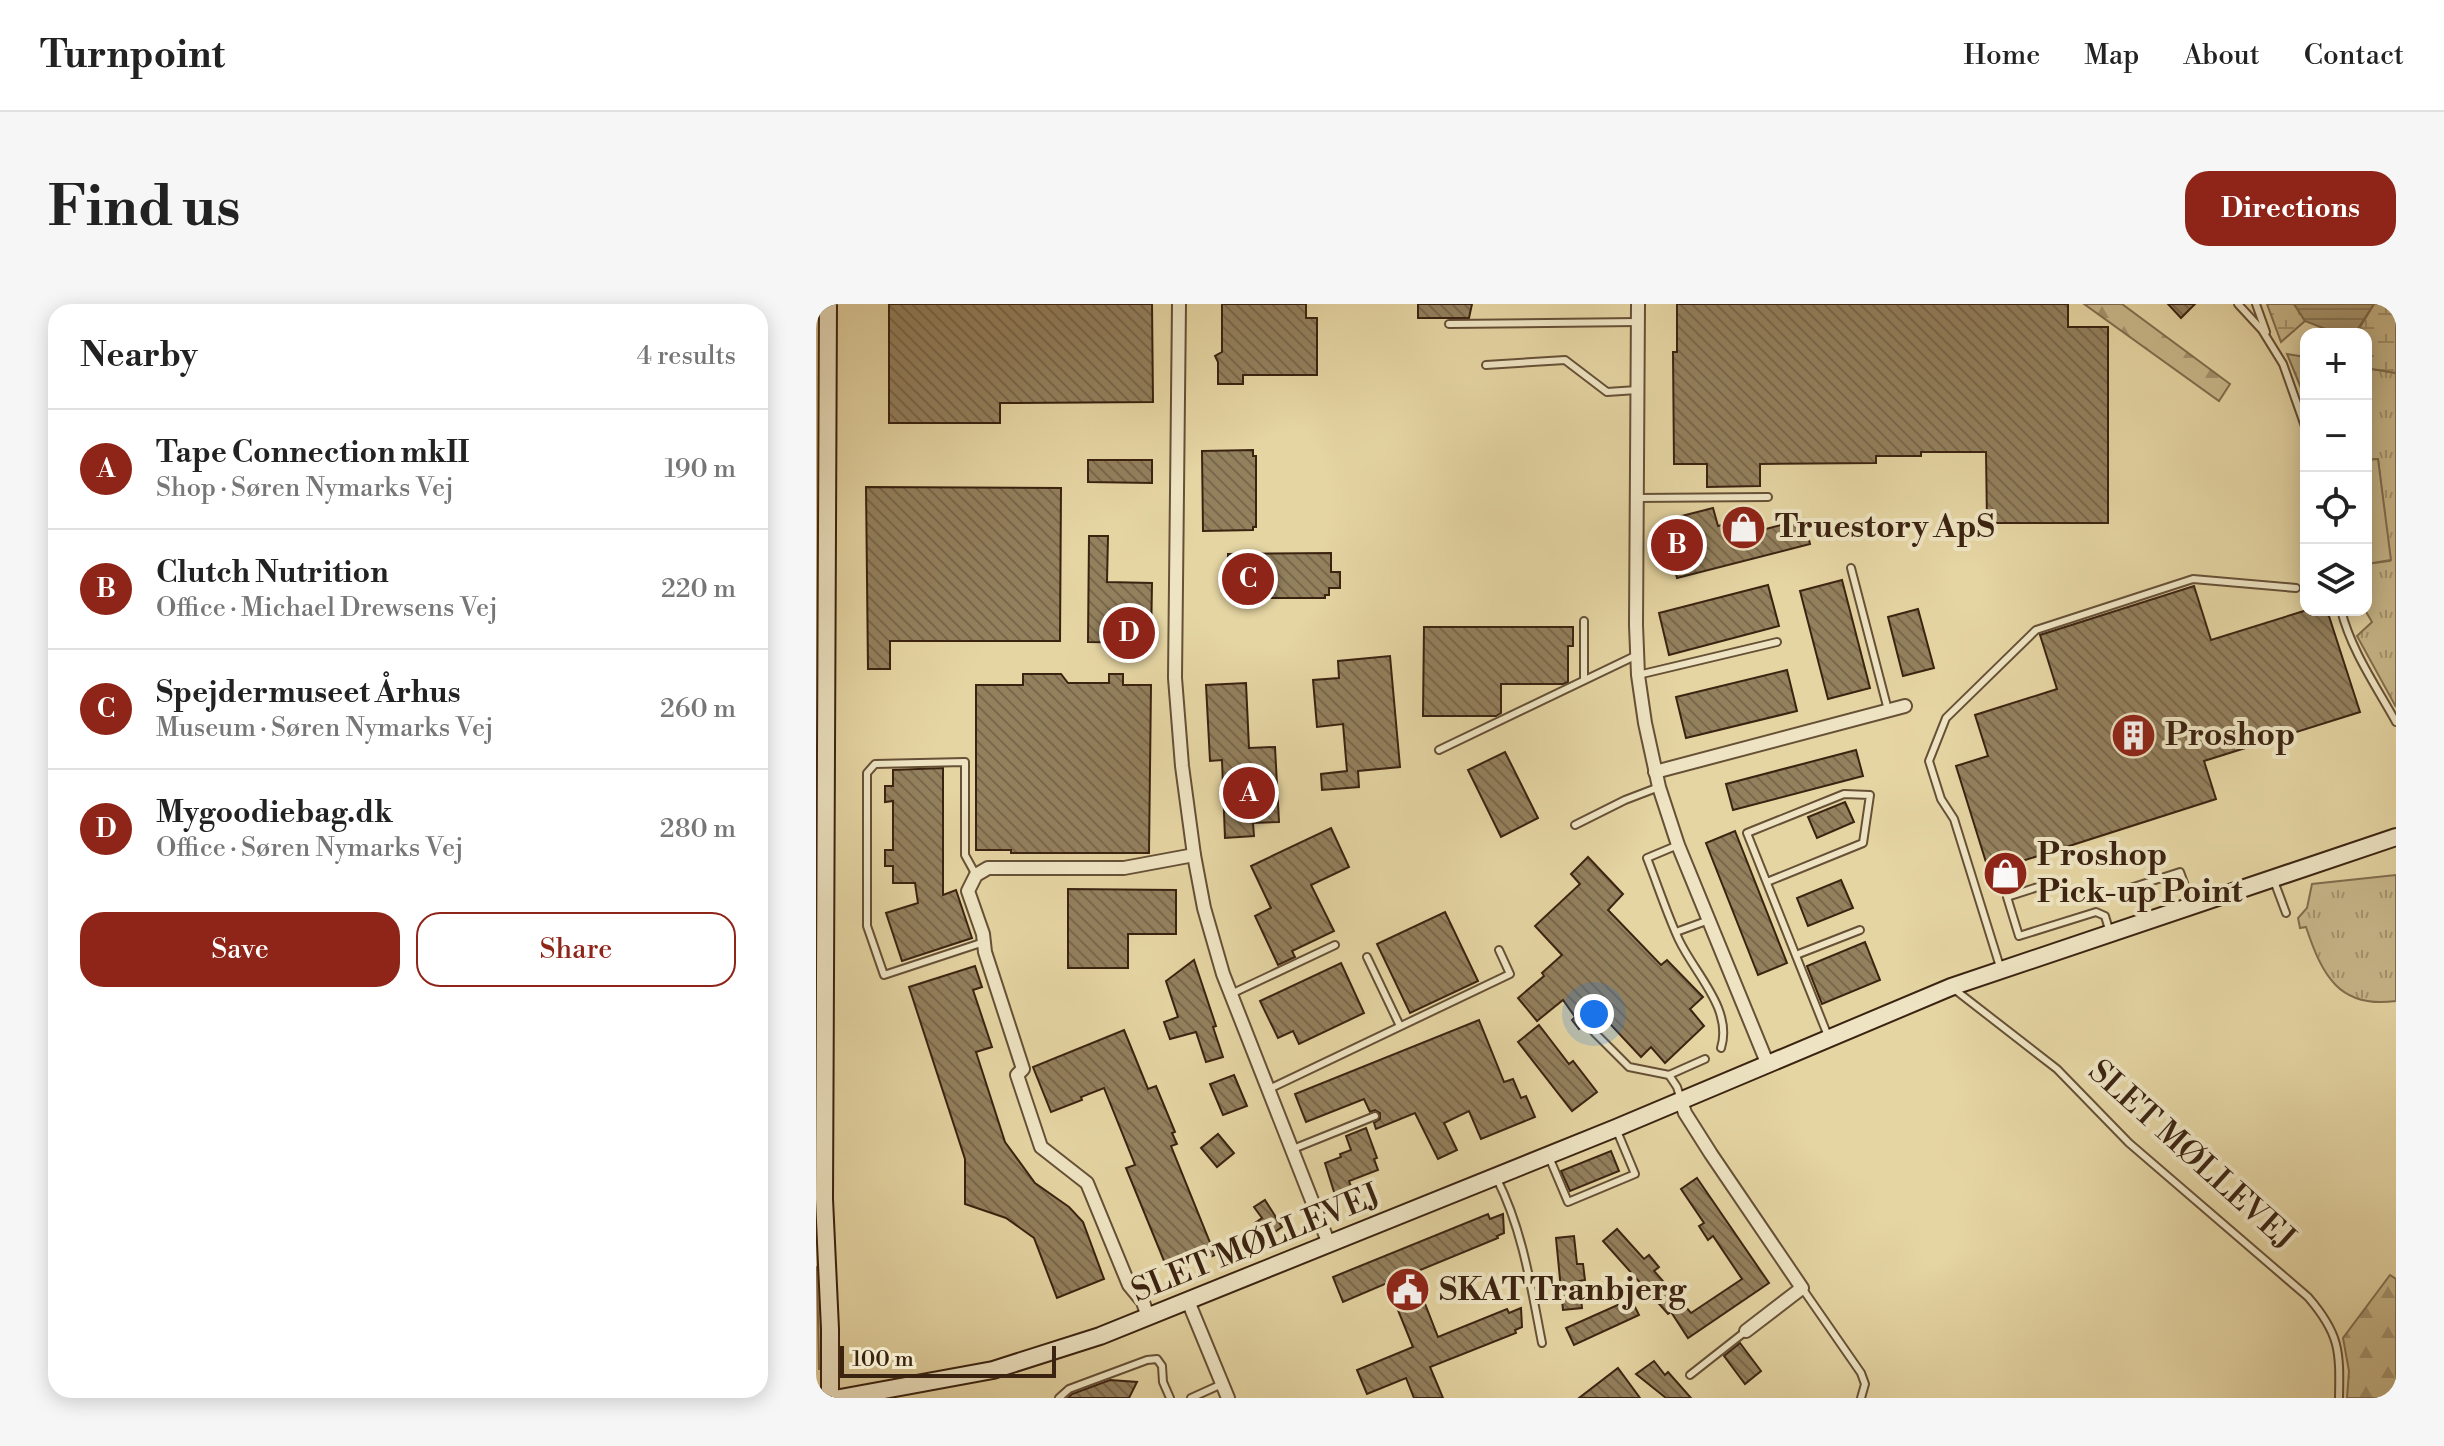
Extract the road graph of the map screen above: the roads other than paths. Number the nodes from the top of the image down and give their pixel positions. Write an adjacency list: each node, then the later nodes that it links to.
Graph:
1 (828, 304): 7 (street); 16 (street)
2 (1179, 304): 34 (street)
3 (1638, 304): 6 (street)
4 (2238, 304): 9 (lane)
5 (2256, 304): 9 (lane)
6 (1638, 322): 8 (lane); 12 (street)
7 (816, 324)
8 (1449, 324)
9 (2270, 342): 13 (lane)
10 (1486, 365): 12 (lane)
11 (816, 366): 16 (street)
12 (1637, 390): 15 (street)
13 (2300, 412)
14 (1768, 497): 15 (lane)
15 (1637, 498): 22 (street)
16 (827, 524): 77 (street)
17 (1851, 568): 26 (lane)
18 (2296, 588): 51 (lane)
19 (2343, 616): 27 (lane)
20 (1584, 621): 24 (lane)
21 (1777, 642): 23 (lane)
22 (1637, 655): 23 (street); 24 (lane)
23 (1638, 675): 29 (street)
24 (1584, 680): 28 (lane)
25 (1905, 706): 26 (street)
26 (1888, 710): 29 (street)
27 (2396, 722)
28 (1439, 750)
29 (1655, 772): 30 (street)
30 (1659, 787): 31 (lane); 33 (street)
31 (1575, 825)
32 (2396, 837): 36 (street, SLET MØLLEVEJ)
33 (1678, 845): 42 (street); 44 (lane)
34 (1194, 855): 35 (street); 53 (street)
35 (976, 875): 46 (street); 46 (lane)
36 (2273, 878): 40 (street, SLET MØLLEVEJ); 41 (lane)
37 (1767, 882): 37 (lane); 49 (lane)
38 (2047, 884): 45 (lane)
39 (2118, 892): 40 (lane)
40 (2192, 905): 45 (street, SLET MØLLEVEJ)
41 (2286, 913)
42 (1709, 920): 44 (lane); 59 (street)
43 (1860, 930): 49 (lane)
44 (1676, 932): 57 (lane)
45 (2110, 933): 51 (street, SLET MØLLEVEJ)
46 (984, 942): 71 (street)
47 (1335, 945): 53 (lane)
48 (1499, 950): 54 (lane)
49 (1796, 955): 56 (lane)
50 (1367, 957): 54 (lane)
51 (2001, 970): 52 (street, SLET MØLLEVEJ)
52 (1951, 987): 56 (street, SLET MØLLEVEJ); 84 (lane, SLET MØLLEVEJ)
53 (1231, 994): 61 (street)
54 (1400, 1026): 61 (lane)
55 (1594, 1032): 60 (lane)
56 (1829, 1039): 59 (street, SLET MØLLEVEJ)
57 (1721, 1048)
58 (1705, 1059): 60 (lane)
59 (1768, 1065): 62 (street, SLET MØLLEVEJ)
60 (1669, 1075): 62 (lane)
61 (1269, 1089): 65 (street)
62 (1681, 1101): 64 (street, SLET MØLLEVEJ); 69 (street)
63 (1375, 1116): 65 (lane)
64 (1616, 1128): 66 (street, SLET MØLLEVEJ); 66 (lane)
65 (1292, 1149): 68 (street)
66 (1548, 1155): 67 (street, SLET MØLLEVEJ)
67 (1495, 1176): 68 (street, SLET MØLLEVEJ); 73 (lane)
68 (1329, 1244): 70 (street, SLET MØLLEVEJ)
69 (1802, 1288): 72 (street); 83 (lane)
70 (1188, 1301): 71 (street, SLET MØLLEVEJ); 75 (street)
71 (1148, 1317): 76 (street, SLET MØLLEVEJ)
72 (1746, 1331): 74 (lane)
73 (1542, 1343)
74 (1690, 1375)
75 (1222, 1384): 81 (lane); 82 (street)
76 (926, 1390): 78 (street, SLET MØLLEVEJ)
77 (830, 1398)
78 (840, 1398)
79 (1059, 1398): 80 (lane)
80 (1170, 1398)
81 (1191, 1398)
82 (1228, 1398)
83 (1861, 1398)
84 (2339, 1398)

